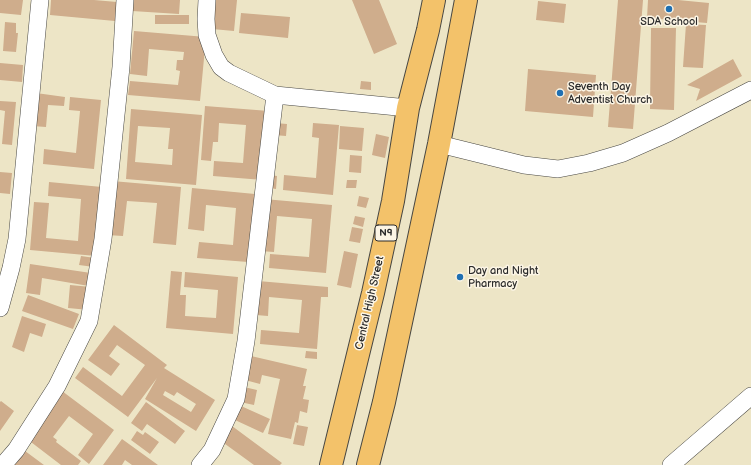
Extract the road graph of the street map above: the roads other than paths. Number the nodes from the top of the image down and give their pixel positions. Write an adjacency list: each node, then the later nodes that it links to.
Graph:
1 (40, 0): 10 (street)
2 (125, 0): 12 (street)
3 (208, 0): 7 (street)
4 (434, 0): 8 (highway, Central High Street / N9)
5 (466, 0): 9 (highway)
6 (751, 90): 9 (street)
7 (275, 95): 8 (street); 13 (street)
8 (408, 108): 14 (highway, Central High Street / N9)
9 (439, 144): 15 (highway)
10 (0, 308)
11 (751, 396): 16 (street)
12 (2, 465)
13 (200, 465)
14 (331, 465)
15 (368, 465)
16 (671, 465)

